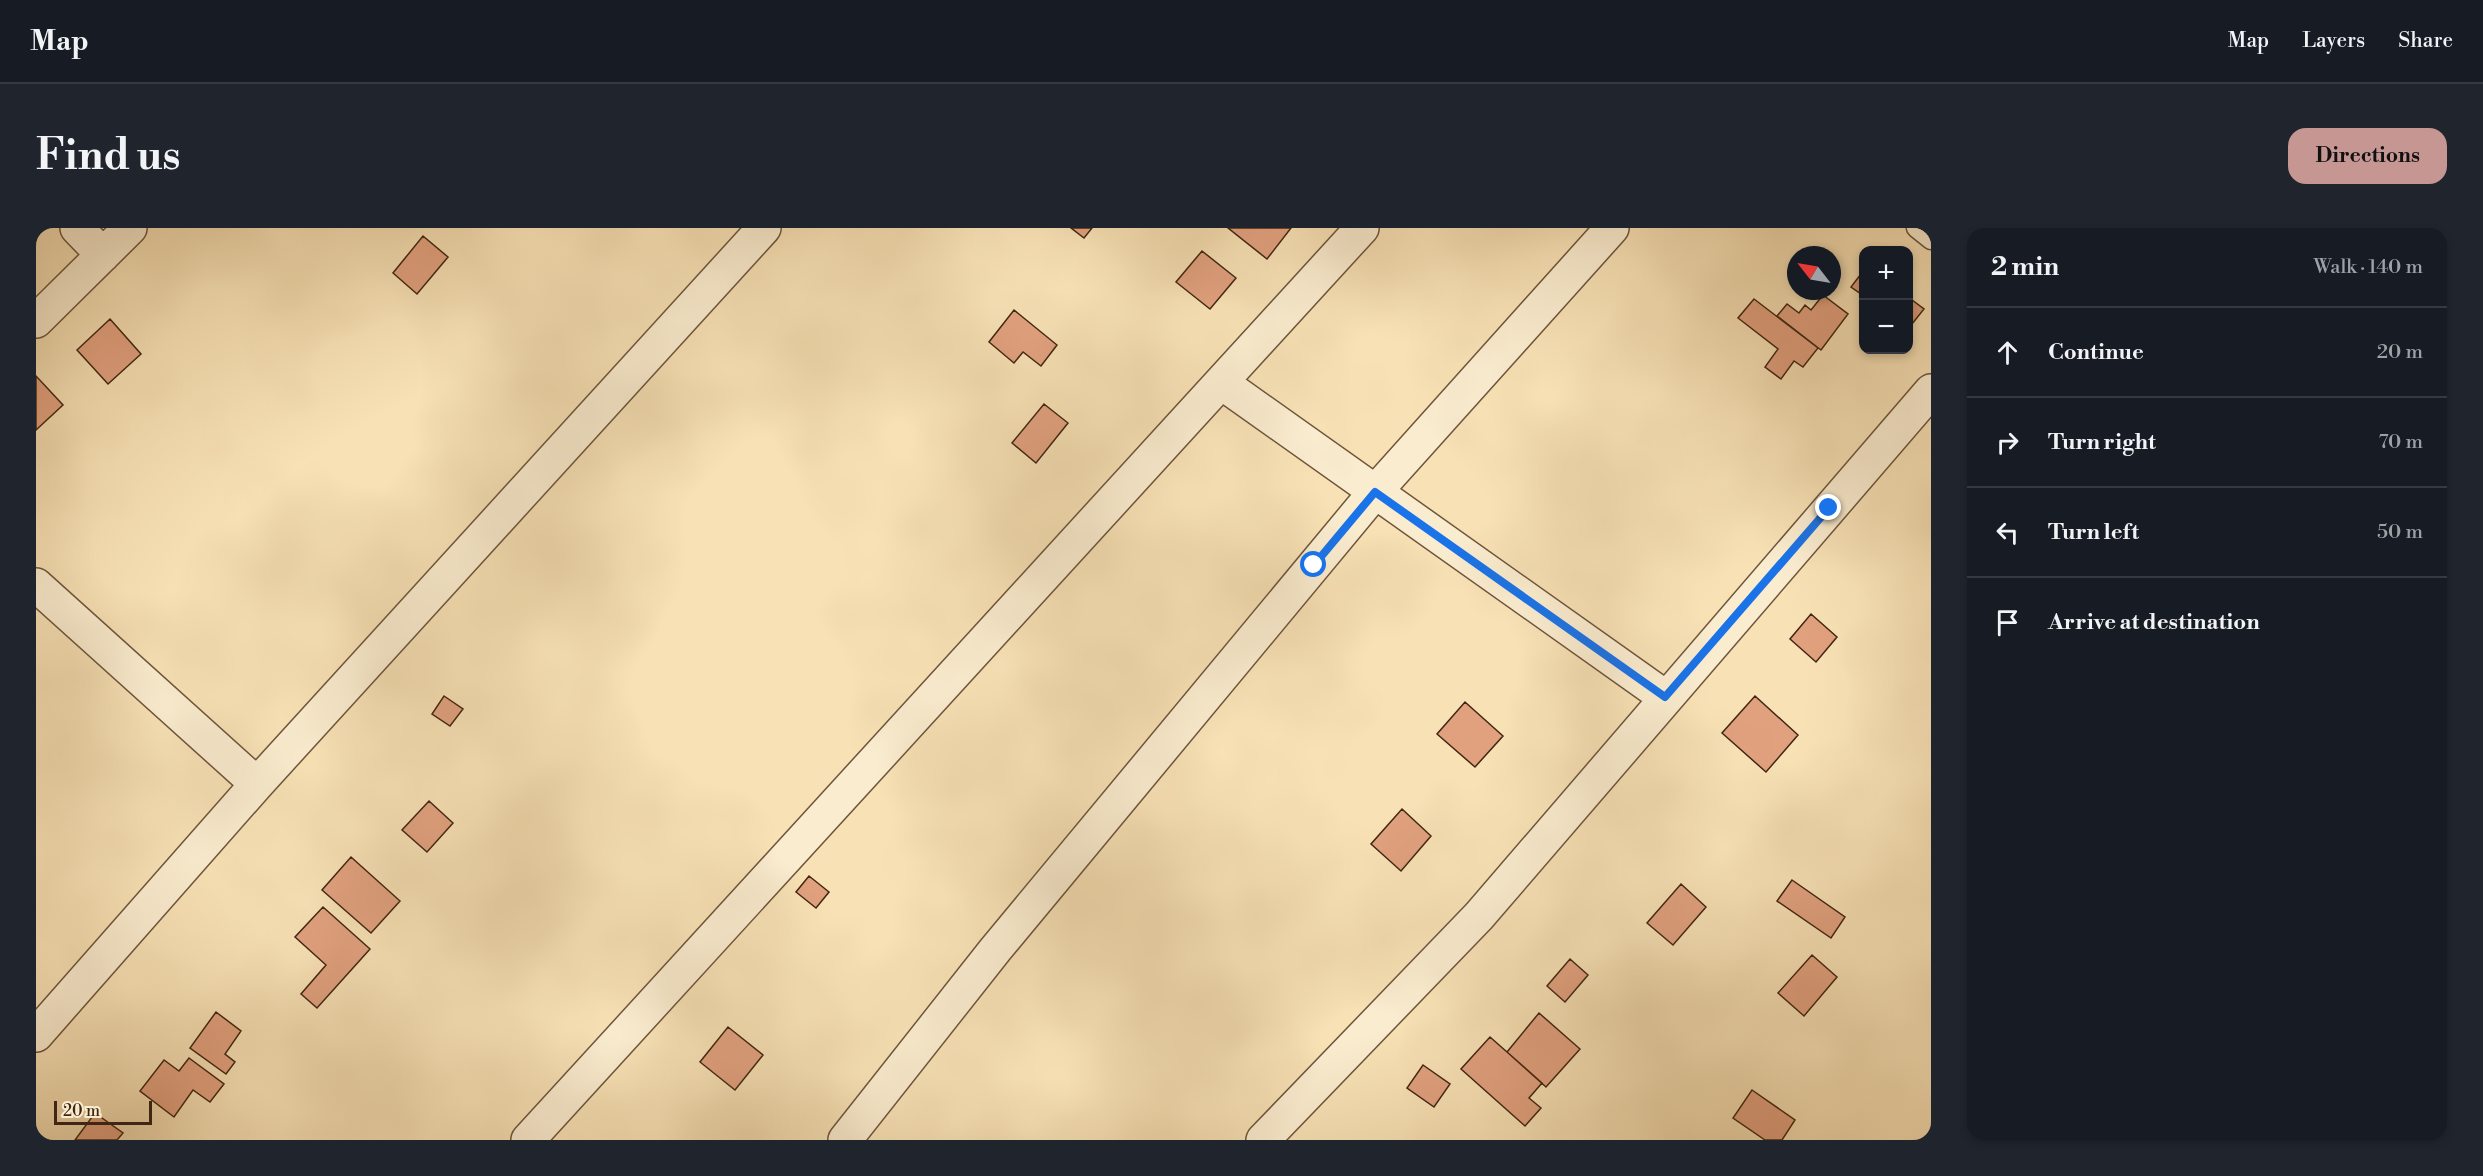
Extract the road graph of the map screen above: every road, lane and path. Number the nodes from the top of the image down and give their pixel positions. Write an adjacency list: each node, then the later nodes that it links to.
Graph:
1 (77, 228): 8 (street)
2 (130, 228): 8 (street)
3 (764, 228): 15 (street)
4 (1362, 228): 10 (street)
5 (1612, 228): 12 (street)
6 (1916, 228): 7 (lane)
7 (1931, 240)
8 (103, 255): 9 (street)
9 (36, 321)
10 (1222, 383): 12 (street); 17 (street)
11 (1931, 391): 14 (street)
12 (1375, 492): 14 (street); 18 (street)
13 (36, 585): 15 (street)
14 (1665, 697): 19 (street)
15 (257, 784): 16 (street)
16 (36, 1035)
17 (528, 1140)
18 (844, 1140)
19 (1263, 1140)

